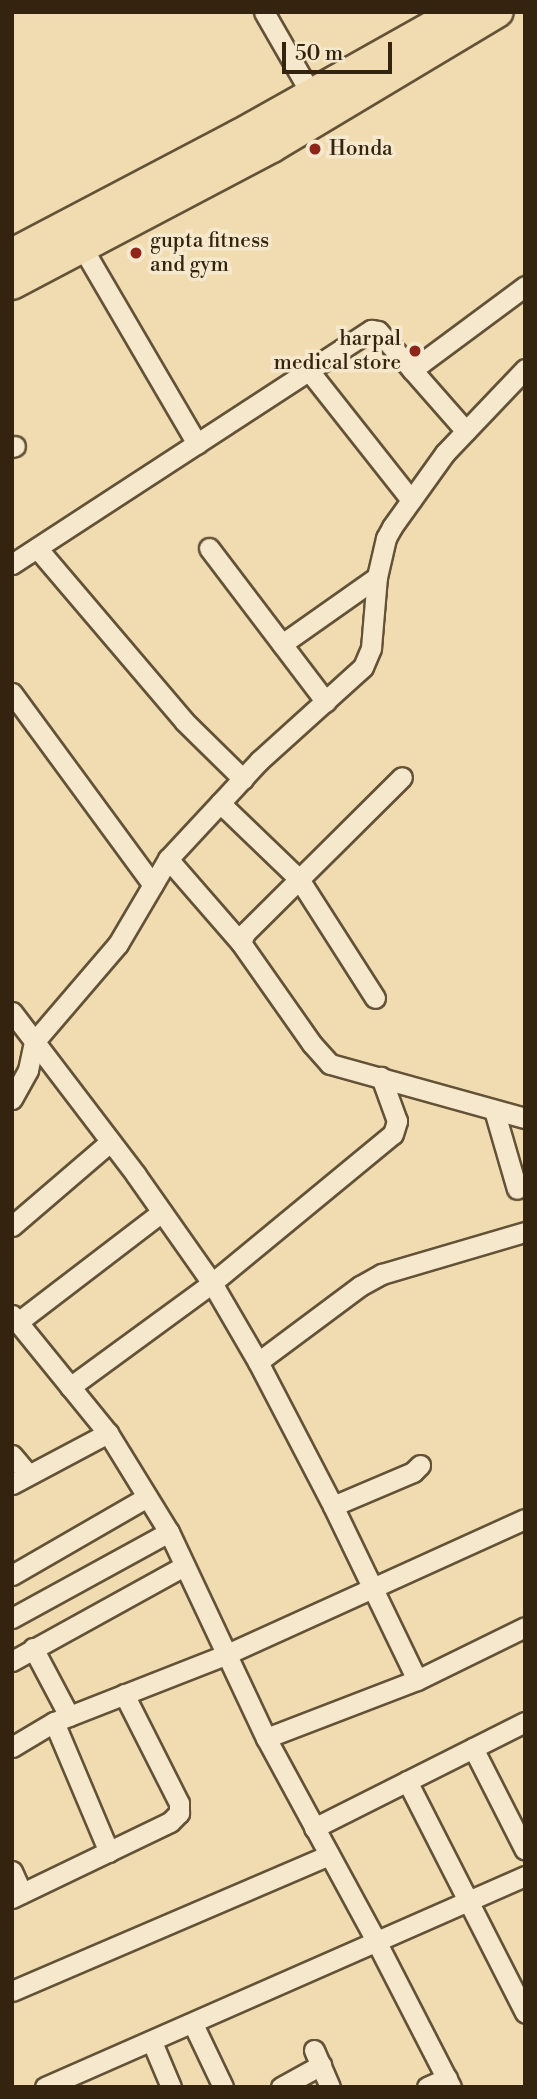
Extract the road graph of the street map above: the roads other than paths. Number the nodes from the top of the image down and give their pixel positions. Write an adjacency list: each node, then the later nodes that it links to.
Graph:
1 (264, 12): 4 (street)
2 (458, 12): 4 (highway)
3 (498, 12): 4 (highway)
4 (318, 106): 5 (highway); 6 (highway)
5 (82, 247): 7 (highway); 13 (street)
6 (12, 254)
7 (12, 284)
8 (525, 286): 10 (street)
9 (525, 369): 12 (street)
10 (412, 370): 11 (street); 12 (street)
11 (310, 372): 13 (street); 14 (street)
12 (466, 431): 14 (street)
13 (197, 444): 15 (street)
14 (411, 500): 18 (street)
15 (37, 548): 17 (street); 23 (street)
16 (209, 548): 19 (street)
17 (12, 564)
18 (377, 577): 19 (street); 21 (street)
19 (282, 644): 21 (street)
20 (12, 693): 27 (street)
21 (326, 702): 23 (street)
22 (402, 777): 26 (street)
23 (243, 779): 24 (street)
24 (220, 803): 25 (street); 26 (street)
25 (168, 859): 27 (street); 28 (street)
26 (299, 879): 28 (street); 29 (street)
27 (153, 885): 31 (street)
28 (242, 943): 32 (street)
29 (375, 998)
30 (12, 1012): 31 (street)
31 (34, 1042): 33 (street); 36 (street)
32 (381, 1077): 34 (street); 41 (street)
33 (12, 1099)
34 (494, 1110): 35 (street); 37 (street)
35 (525, 1118)
36 (110, 1142): 38 (street); 39 (street)
37 (517, 1189)
38 (162, 1212): 41 (street); 42 (street)
39 (12, 1226)
40 (525, 1232): 43 (street)
41 (212, 1283): 43 (street); 44 (street)
42 (15, 1318): 44 (street)
43 (258, 1362): 50 (street)
44 (70, 1387): 45 (street)
45 (107, 1433): 48 (street); 49 (street)
46 (12, 1455): 48 (street)
47 (421, 1465): 50 (street)
48 (20, 1479)
49 (147, 1497): 52 (street); 54 (street)
50 (333, 1506): 55 (street)
51 (525, 1519): 55 (street)
52 (169, 1532): 53 (street); 56 (street)
53 (184, 1566): 58 (street); 59 (street)
54 (12, 1575)
55 (373, 1588): 59 (street); 61 (street)
56 (12, 1618)
57 (525, 1627): 61 (street)
58 (33, 1648): 60 (street); 63 (street)
59 (225, 1655): 62 (street); 65 (street)
60 (12, 1661)
61 (417, 1680): 65 (street)
62 (124, 1694): 63 (street); 71 (street)
63 (62, 1719): 66 (street); 71 (street)
64 (525, 1722): 67 (street)
65 (266, 1738): 69 (street)
66 (12, 1747)
67 (473, 1748): 68 (street); 70 (street)
68 (407, 1781): 69 (street); 76 (street)
69 (314, 1828): 72 (street)
70 (525, 1850)
71 (109, 1852): 75 (street)
72 (329, 1855): 77 (street); 78 (street)
73 (12, 1871): 75 (street)
74 (525, 1877): 76 (street)
75 (17, 1896)
76 (465, 1900): 77 (street); 79 (street)
77 (376, 1941): 80 (street); 82 (street)
78 (12, 1991)
79 (525, 2013)
80 (193, 2024): 81 (street); 85 (street)
81 (152, 2042): 83 (street); 84 (street)
82 (449, 2083): 88 (street)
83 (45, 2087)
84 (171, 2087)
85 (223, 2087)
86 (281, 2087): 87 (street)
87 (330, 2087)
88 (427, 2087)

